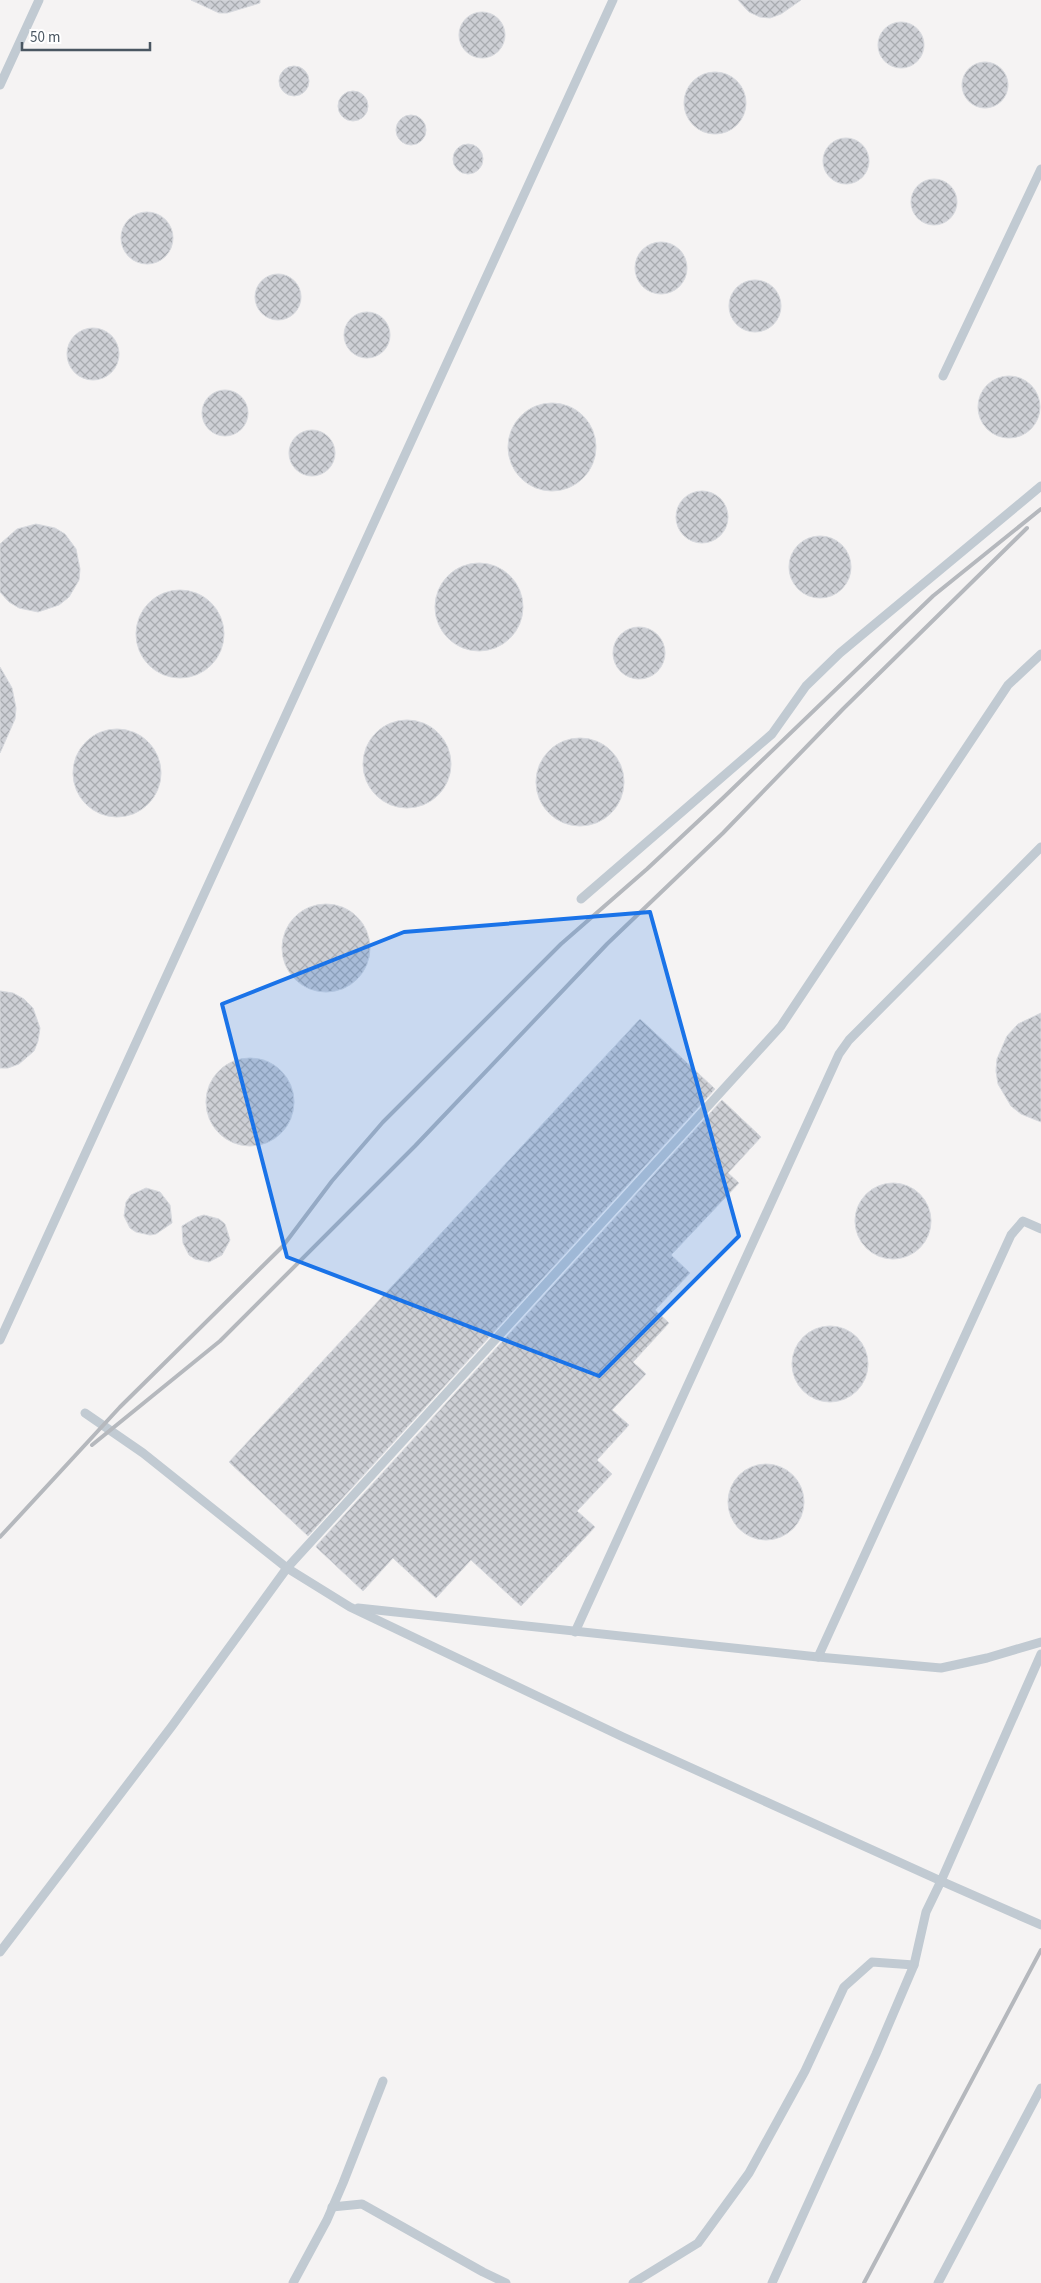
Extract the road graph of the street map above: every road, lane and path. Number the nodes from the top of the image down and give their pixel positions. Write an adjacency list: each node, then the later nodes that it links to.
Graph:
1 (39, 0): 3 (lane)
2 (613, 0): 11 (lane)
3 (0, 85)
4 (1041, 170): 5 (lane)
5 (943, 376)
6 (1041, 486): 9 (lane)
7 (1041, 654): 13 (lane)
8 (1041, 847): 15 (lane)
9 (581, 899)
10 (1041, 1229): 18 (lane)
11 (0, 1340)
12 (85, 1413): 13 (lane)
13 (287, 1568): 14 (lane); 21 (lane)
14 (350, 1607): 15 (lane); 19 (lane)
15 (575, 1632): 18 (lane)
16 (1041, 1642): 18 (lane)
17 (1041, 1654): 19 (lane)
18 (818, 1657)
19 (941, 1881): 20 (lane); 22 (lane)
20 (1041, 1926)
21 (0, 1952)
22 (914, 1965): 28 (lane); 29 (lane)
23 (383, 2081): 25 (lane)
24 (1041, 2088): 30 (lane)
25 (332, 2207): 26 (lane); 27 (lane)
26 (293, 2283)
27 (506, 2283)
28 (633, 2283)
29 (772, 2283)
30 (938, 2283)

